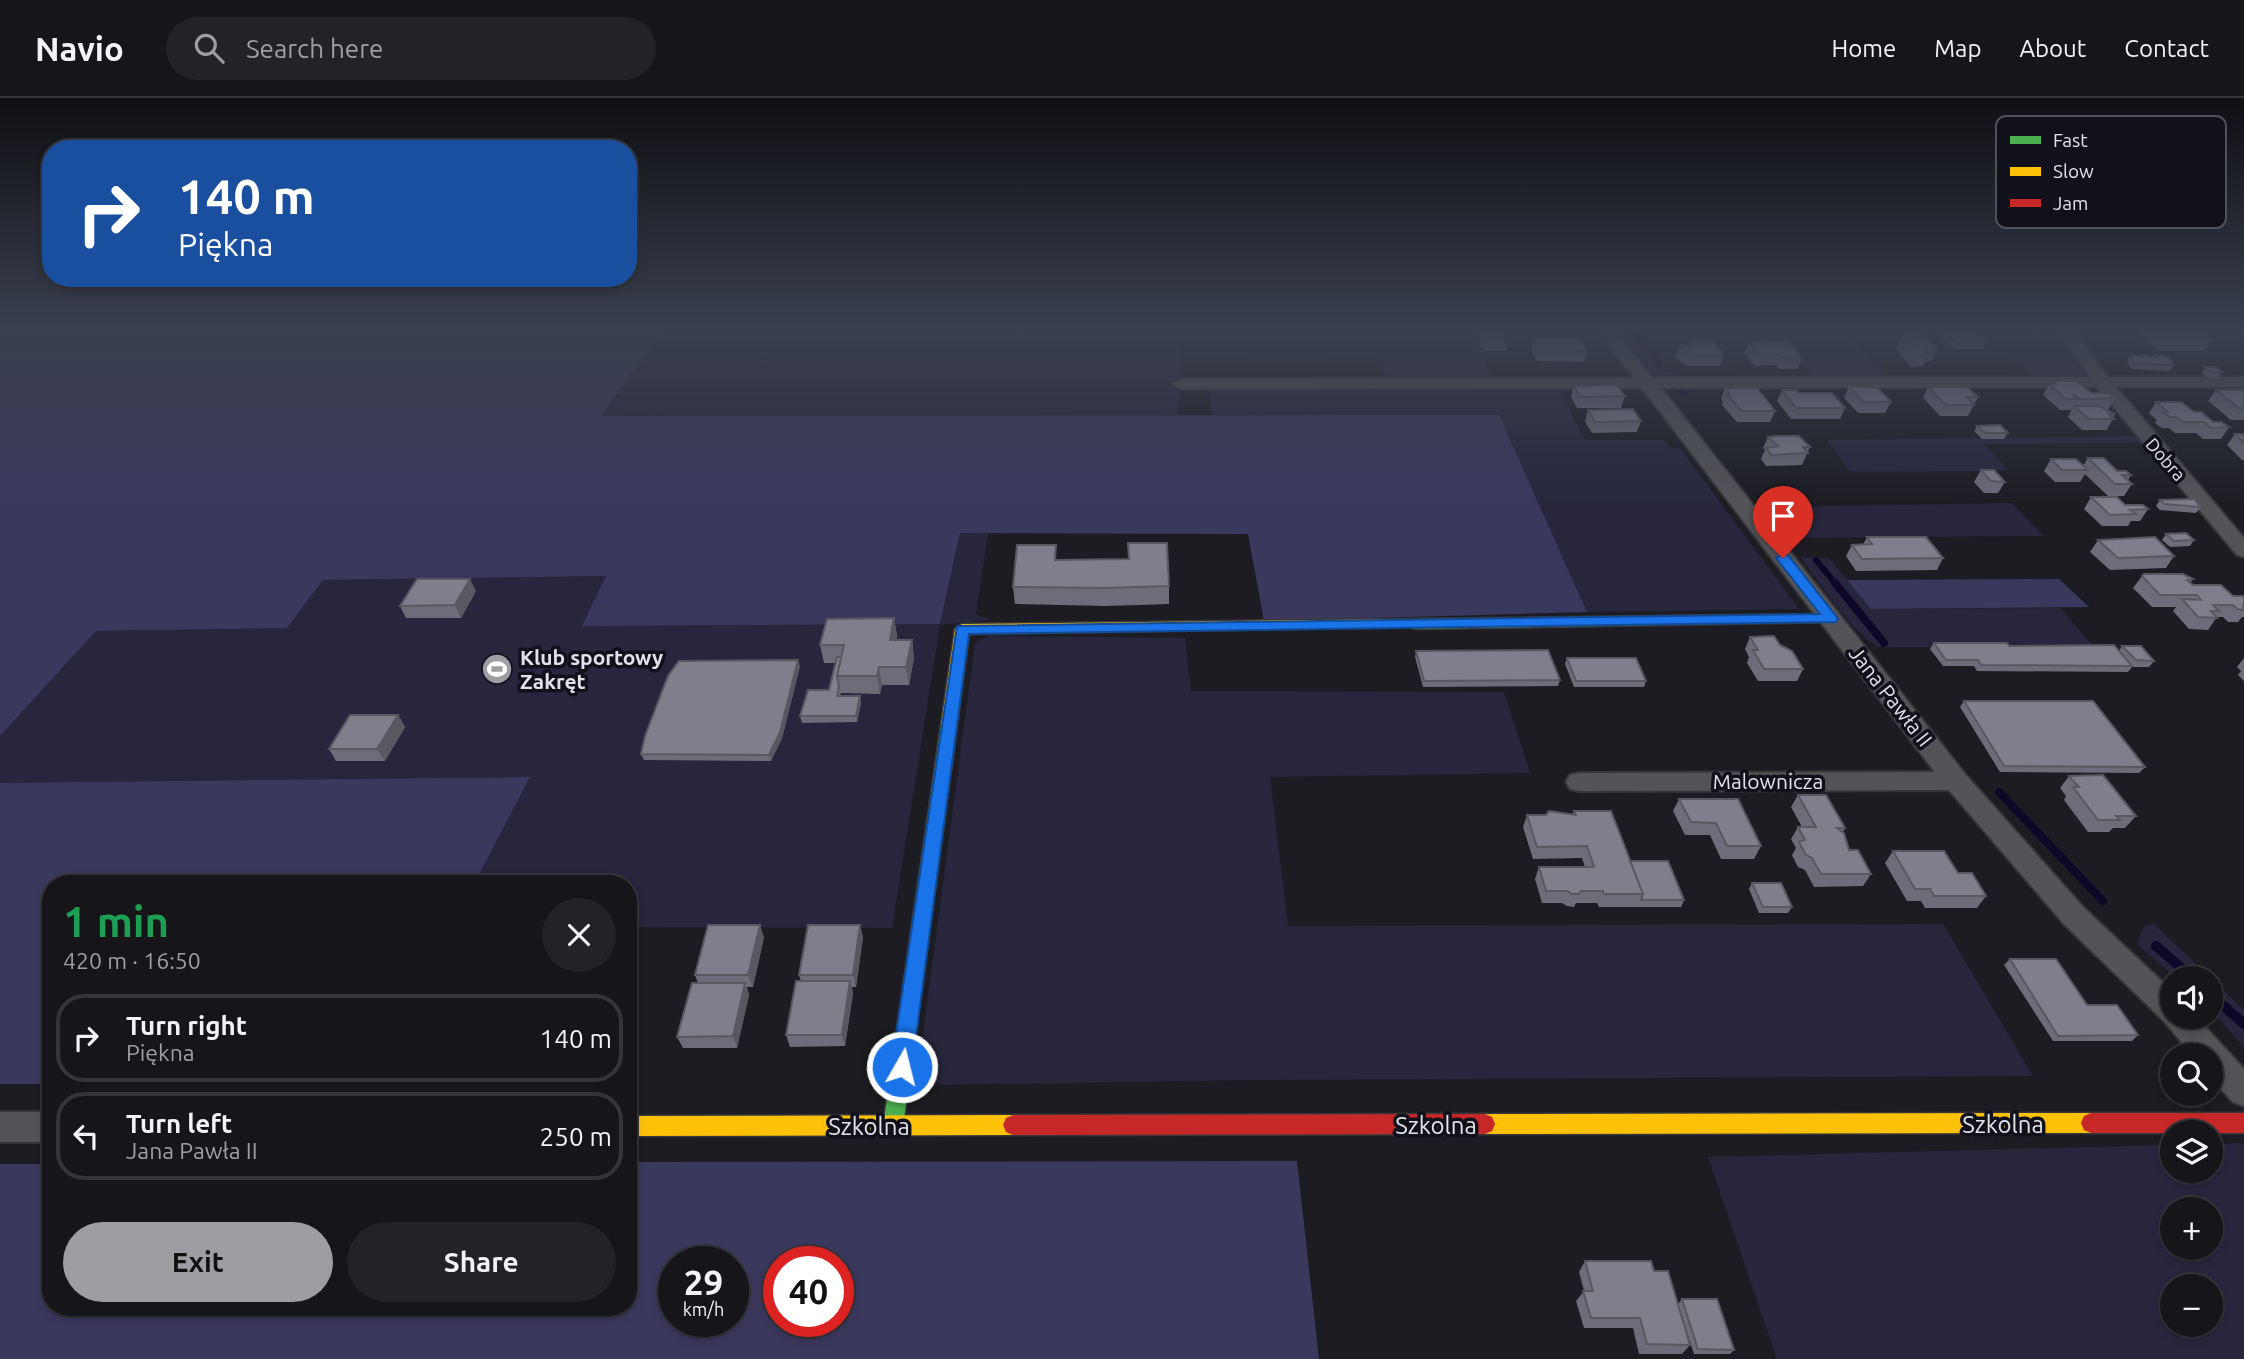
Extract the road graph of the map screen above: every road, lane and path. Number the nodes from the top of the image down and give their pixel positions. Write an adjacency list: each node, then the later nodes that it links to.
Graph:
1 (1653, 389): 4 (street, Jana Pawła II)
2 (2108, 389): 3 (street, Dobra)
3 (2244, 551)
4 (1831, 619): 5 (street, Jana Pawła II); 12 (street)
5 (1956, 781): 6 (street, Malownicza); 7 (street, Jana Pawła II)
6 (1579, 782)
7 (2160, 999)
8 (2188, 1029): 9 (street)
9 (2244, 1092)
10 (2244, 1123): 12 (street, Szkolna)
11 (637, 1126): 12 (street, Szkolna)
12 (894, 1126)
13 (0, 1127): 14 (street)
14 (42, 1127)

